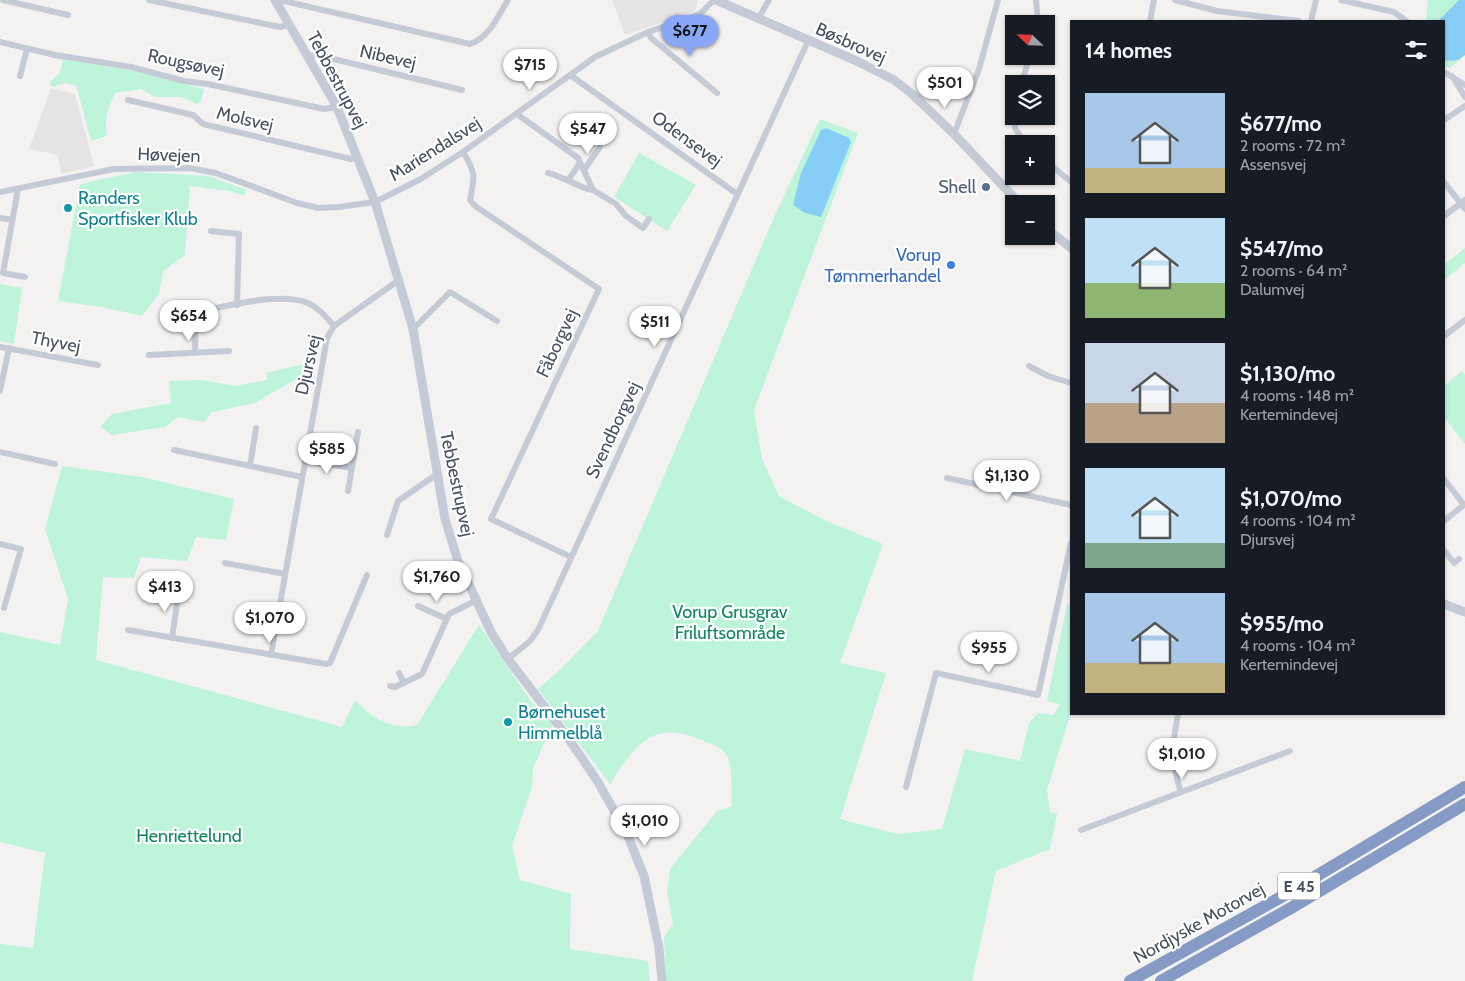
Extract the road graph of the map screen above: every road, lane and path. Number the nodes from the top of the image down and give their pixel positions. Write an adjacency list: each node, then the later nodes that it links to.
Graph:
1 (3, 0): 13 (street)
2 (149, 0): 20 (street)
3 (508, 0): 12 (street)
4 (715, 0): 15 (street, Bøsbrovej); 21 (street, Mariendalsvej)
5 (769, 0): 15 (street)
6 (998, 0): 39 (street)
7 (1036, 0): 14 (street)
8 (1154, 0): 16 (street)
9 (1175, 0): 17 (street)
10 (1316, 0): 18 (street)
11 (1341, 0): 19 (street)
12 (276, 1): 20 (street, Tebbestrupvej)
13 (68, 15)
14 (1037, 15)
15 (758, 19): 22 (street, Bøsbrovej)
16 (1150, 20)
17 (1291, 20)
18 (1311, 20)
19 (1405, 20)
20 (288, 25): 25 (street, Tebbestrupvej)
21 (648, 32): 27 (street, Mariendalsvej); 32 (street)
22 (808, 41): 39 (street, Bøsbrovej); 53 (street, Svendborgvej)
23 (0, 42): 24 (street, Rougsøvej)
24 (28, 49): 28 (street); 36 (street, Rougsøvej)
25 (307, 56): 31 (street, Nibevej); 36 (street, Tebbestrupvej)
26 (1445, 72): 29 (street)
27 (570, 75): 37 (street, Mariendalsvej); 53 (street, Odensevej)
28 (20, 76)
29 (1452, 76): 30 (street); 33 (street)
30 (1465, 85)
31 (462, 90)
32 (717, 94)
33 (1465, 98)
34 (128, 100): 42 (street, Molsvej)
35 (1465, 106): 38 (street)
36 (337, 107): 42 (street, Tebbestrupvej)
37 (517, 114): 41 (street, Mariendalsvej); 43 (street)
38 (1445, 119)
39 (954, 134): 54 (street, Bøsbrovej)
40 (600, 147): 45 (street)
41 (463, 152): 55 (street, Mariendalsvej); 102 (street, Fåborgvej)
42 (359, 158): 55 (street, Tebbestrupvej)
43 (580, 163): 45 (street); 47 (street)
44 (1055, 168): 48 (street)
45 (584, 170): 51 (street)
46 (548, 173): 47 (street)
47 (569, 179): 51 (street)
48 (1070, 179)
49 (1445, 183): 56 (street)
50 (18, 189): 52 (street, Høvejen); 55 (street, Høvejen); 61 (street)
51 (593, 190): 60 (street)
52 (0, 192)
53 (737, 194): 102 (street, Svendborgvej)
54 (1012, 195)
55 (375, 202): 66 (street, Tebbestrupvej)
56 (1463, 202): 57 (street); 58 (street)
57 (1465, 210)
58 (1445, 215)
59 (0, 218): 61 (street)
60 (649, 219)
61 (12, 220): 65 (street)
62 (211, 231): 67 (street)
63 (1055, 235): 64 (street)
64 (1070, 247)
65 (25, 277)
66 (399, 280): 70 (street, Djursvej); 71 (street, Tebbestrupvej)
67 (237, 304): 70 (street); 76 (street)
68 (1465, 320): 72 (street)
69 (497, 321): 71 (street)
70 (334, 326): 86 (street, Djursvej)
71 (413, 329): 90 (street, Tebbestrupvej)
72 (1445, 335)
73 (0, 347): 74 (street, Thyvej)
74 (9, 348): 78 (street, Thyvej); 81 (street, Thyvej)
75 (229, 351): 76 (street)
76 (195, 352): 77 (street)
77 (150, 355)
78 (98, 365)
79 (1029, 366): 80 (street)
80 (1070, 383)
81 (0, 390)
82 (256, 428): 88 (street)
83 (358, 432): 89 (street)
84 (174, 450): 88 (street)
85 (0, 452): 87 (street)
86 (305, 460): 89 (street); 91 (street, Djursvej)
87 (55, 464)
88 (250, 466): 91 (street)
89 (352, 468): 94 (street)
90 (437, 474): 98 (street); 108 (street, Tebbestrupvej)
91 (302, 478): 105 (street, Djursvej)
92 (947, 478): 95 (street)
93 (1445, 479): 96 (street)
94 (348, 491)
95 (1070, 505)
96 (1465, 505): 97 (street)
97 (1445, 520)
98 (387, 535)
99 (0, 544): 111 (street)
100 (1070, 549): 123 (street)
101 (1445, 551): 103 (street)
102 (571, 557): 117 (street, Svendborgvej)
103 (1459, 559)
104 (225, 563): 105 (street)
105 (285, 574): 116 (street, Djursvej)
106 (367, 575): 116 (street)
107 (179, 590): 115 (street)
108 (475, 601): 113 (street); 117 (street, Tebbestrupvej)
109 (1445, 604): 112 (street)
110 (418, 606): 113 (street)
111 (4, 608)
112 (1465, 612)
113 (447, 618): 119 (street)
114 (128, 630): 115 (street)
115 (172, 638): 116 (street)
116 (271, 655)
117 (508, 659): 128 (street, Tebbestrupvej)
118 (399, 673): 119 (street)
119 (404, 682): 120 (street)
120 (390, 686)
121 (1178, 715): 125 (street)
122 (1290, 751): 125 (street)
123 (906, 787)
124 (1465, 787): 129 (highway, Nordjyske Motorvej / E 45)
125 (1181, 792): 127 (street)
126 (1465, 804): 130 (highway, Nordjyske Motorvej / E 45)
127 (1081, 830)
128 (662, 981)
129 (1130, 981)
130 (1161, 981)

